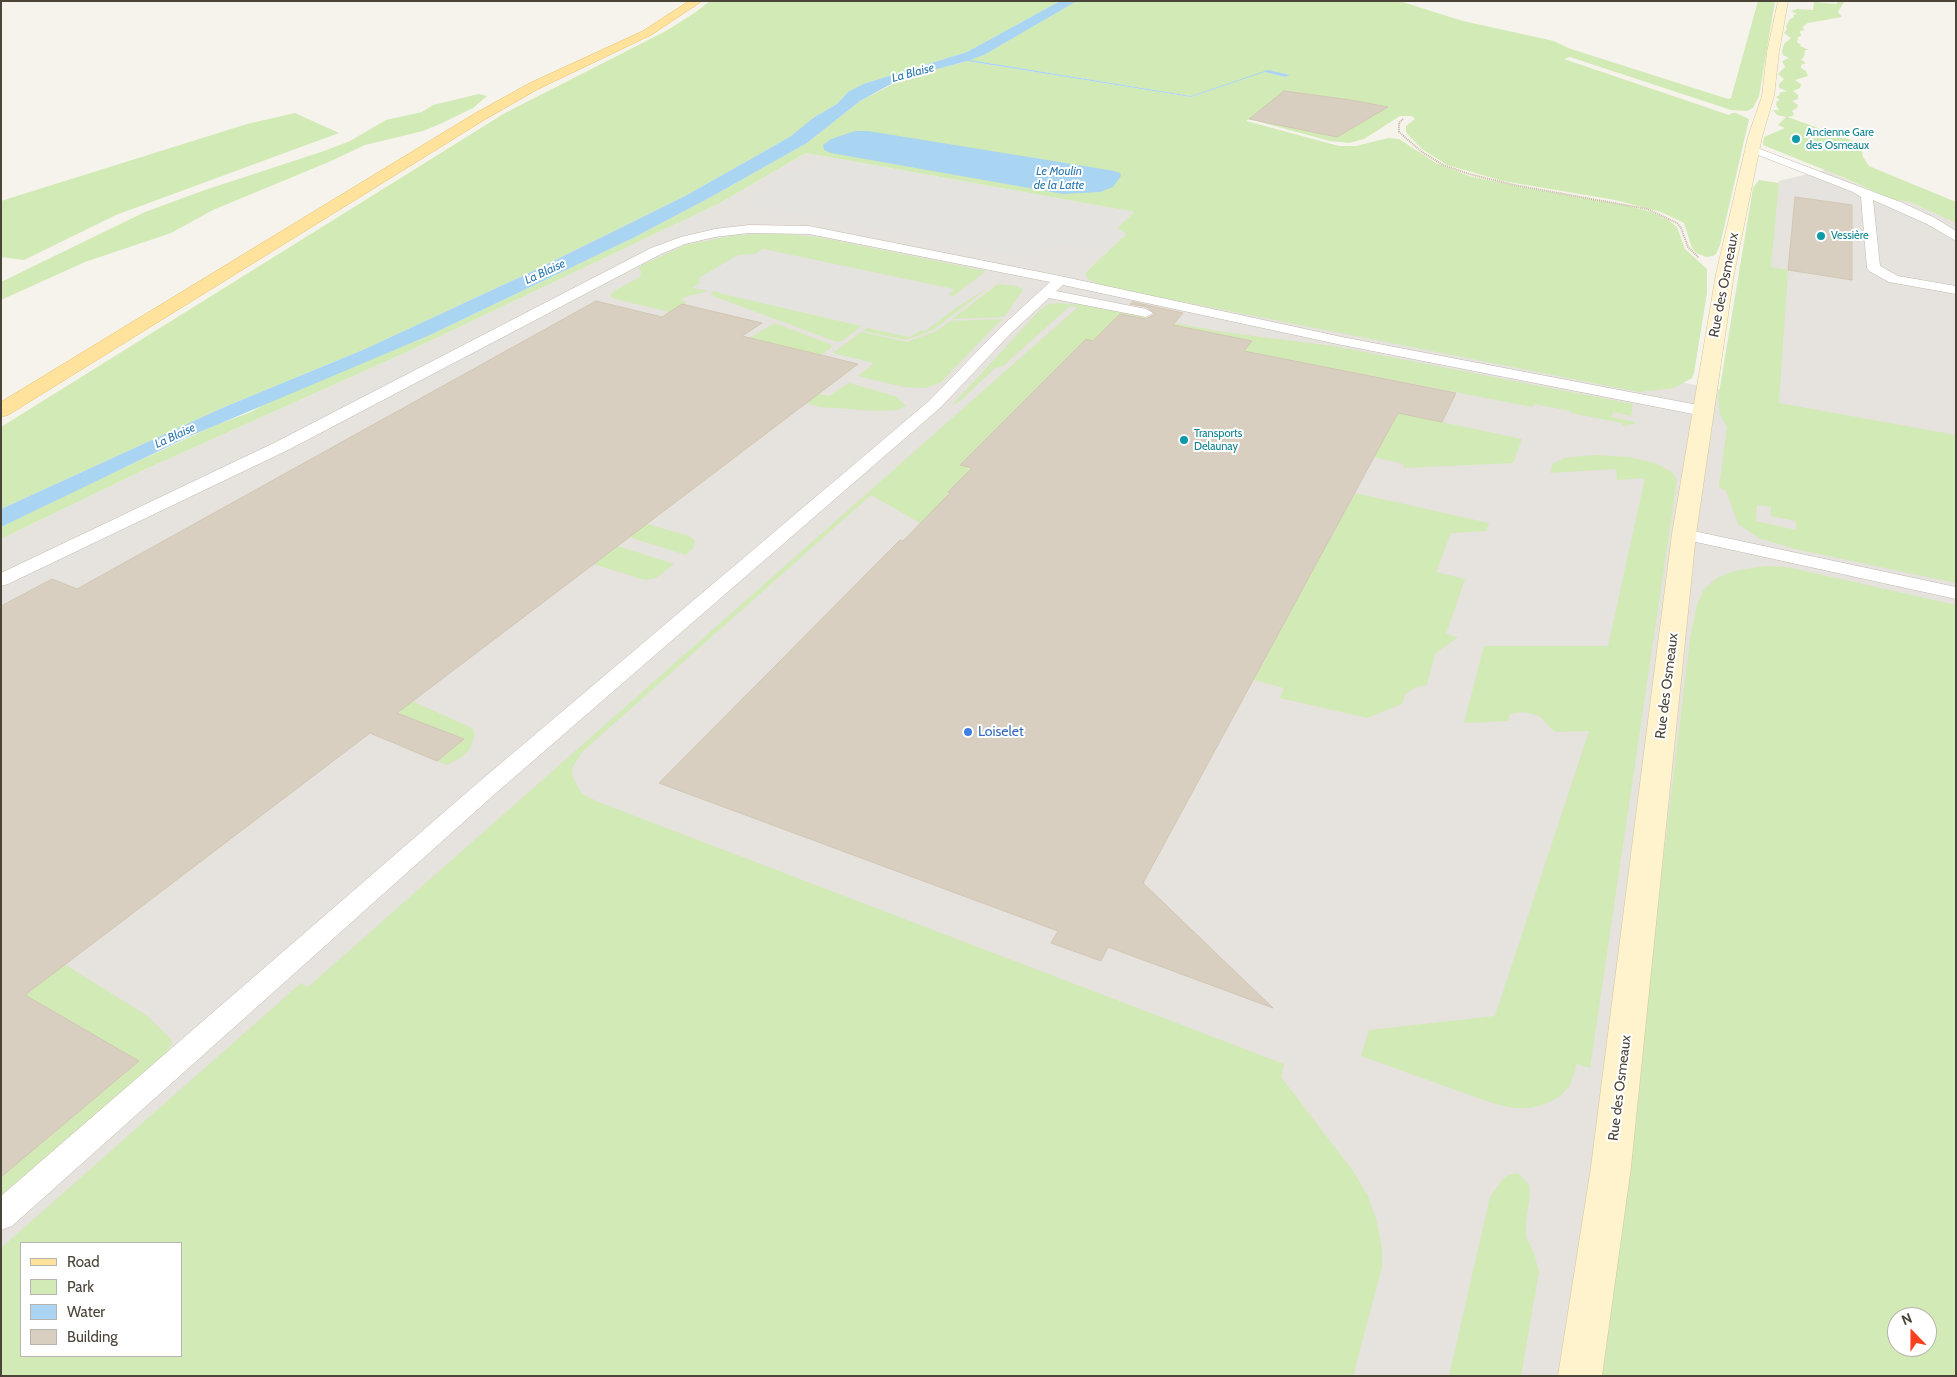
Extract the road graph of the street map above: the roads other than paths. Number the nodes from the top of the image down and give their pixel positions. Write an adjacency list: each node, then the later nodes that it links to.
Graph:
1 (697, 1): 11 (main road)
2 (1783, 1): 3 (main road, Rue des Osmeaux)
3 (1752, 149): 4 (lane); 10 (main road, Rue des Osmeaux)
4 (1855, 188): 5 (lane); 7 (lane)
5 (1956, 237)
6 (1060, 280): 8 (lane); 9 (lane); 13 (lane)
7 (1956, 290)
8 (1045, 293): 9 (lane); 15 (lane)
9 (1342, 341): 10 (lane)
10 (1703, 410): 12 (main road, Rue des Osmeaux)
11 (1, 412)
12 (1684, 534): 14 (lane); 16 (main road, Rue des Osmeaux)
13 (1, 580)
14 (1956, 593)
15 (1, 1216)
16 (1580, 1376)

